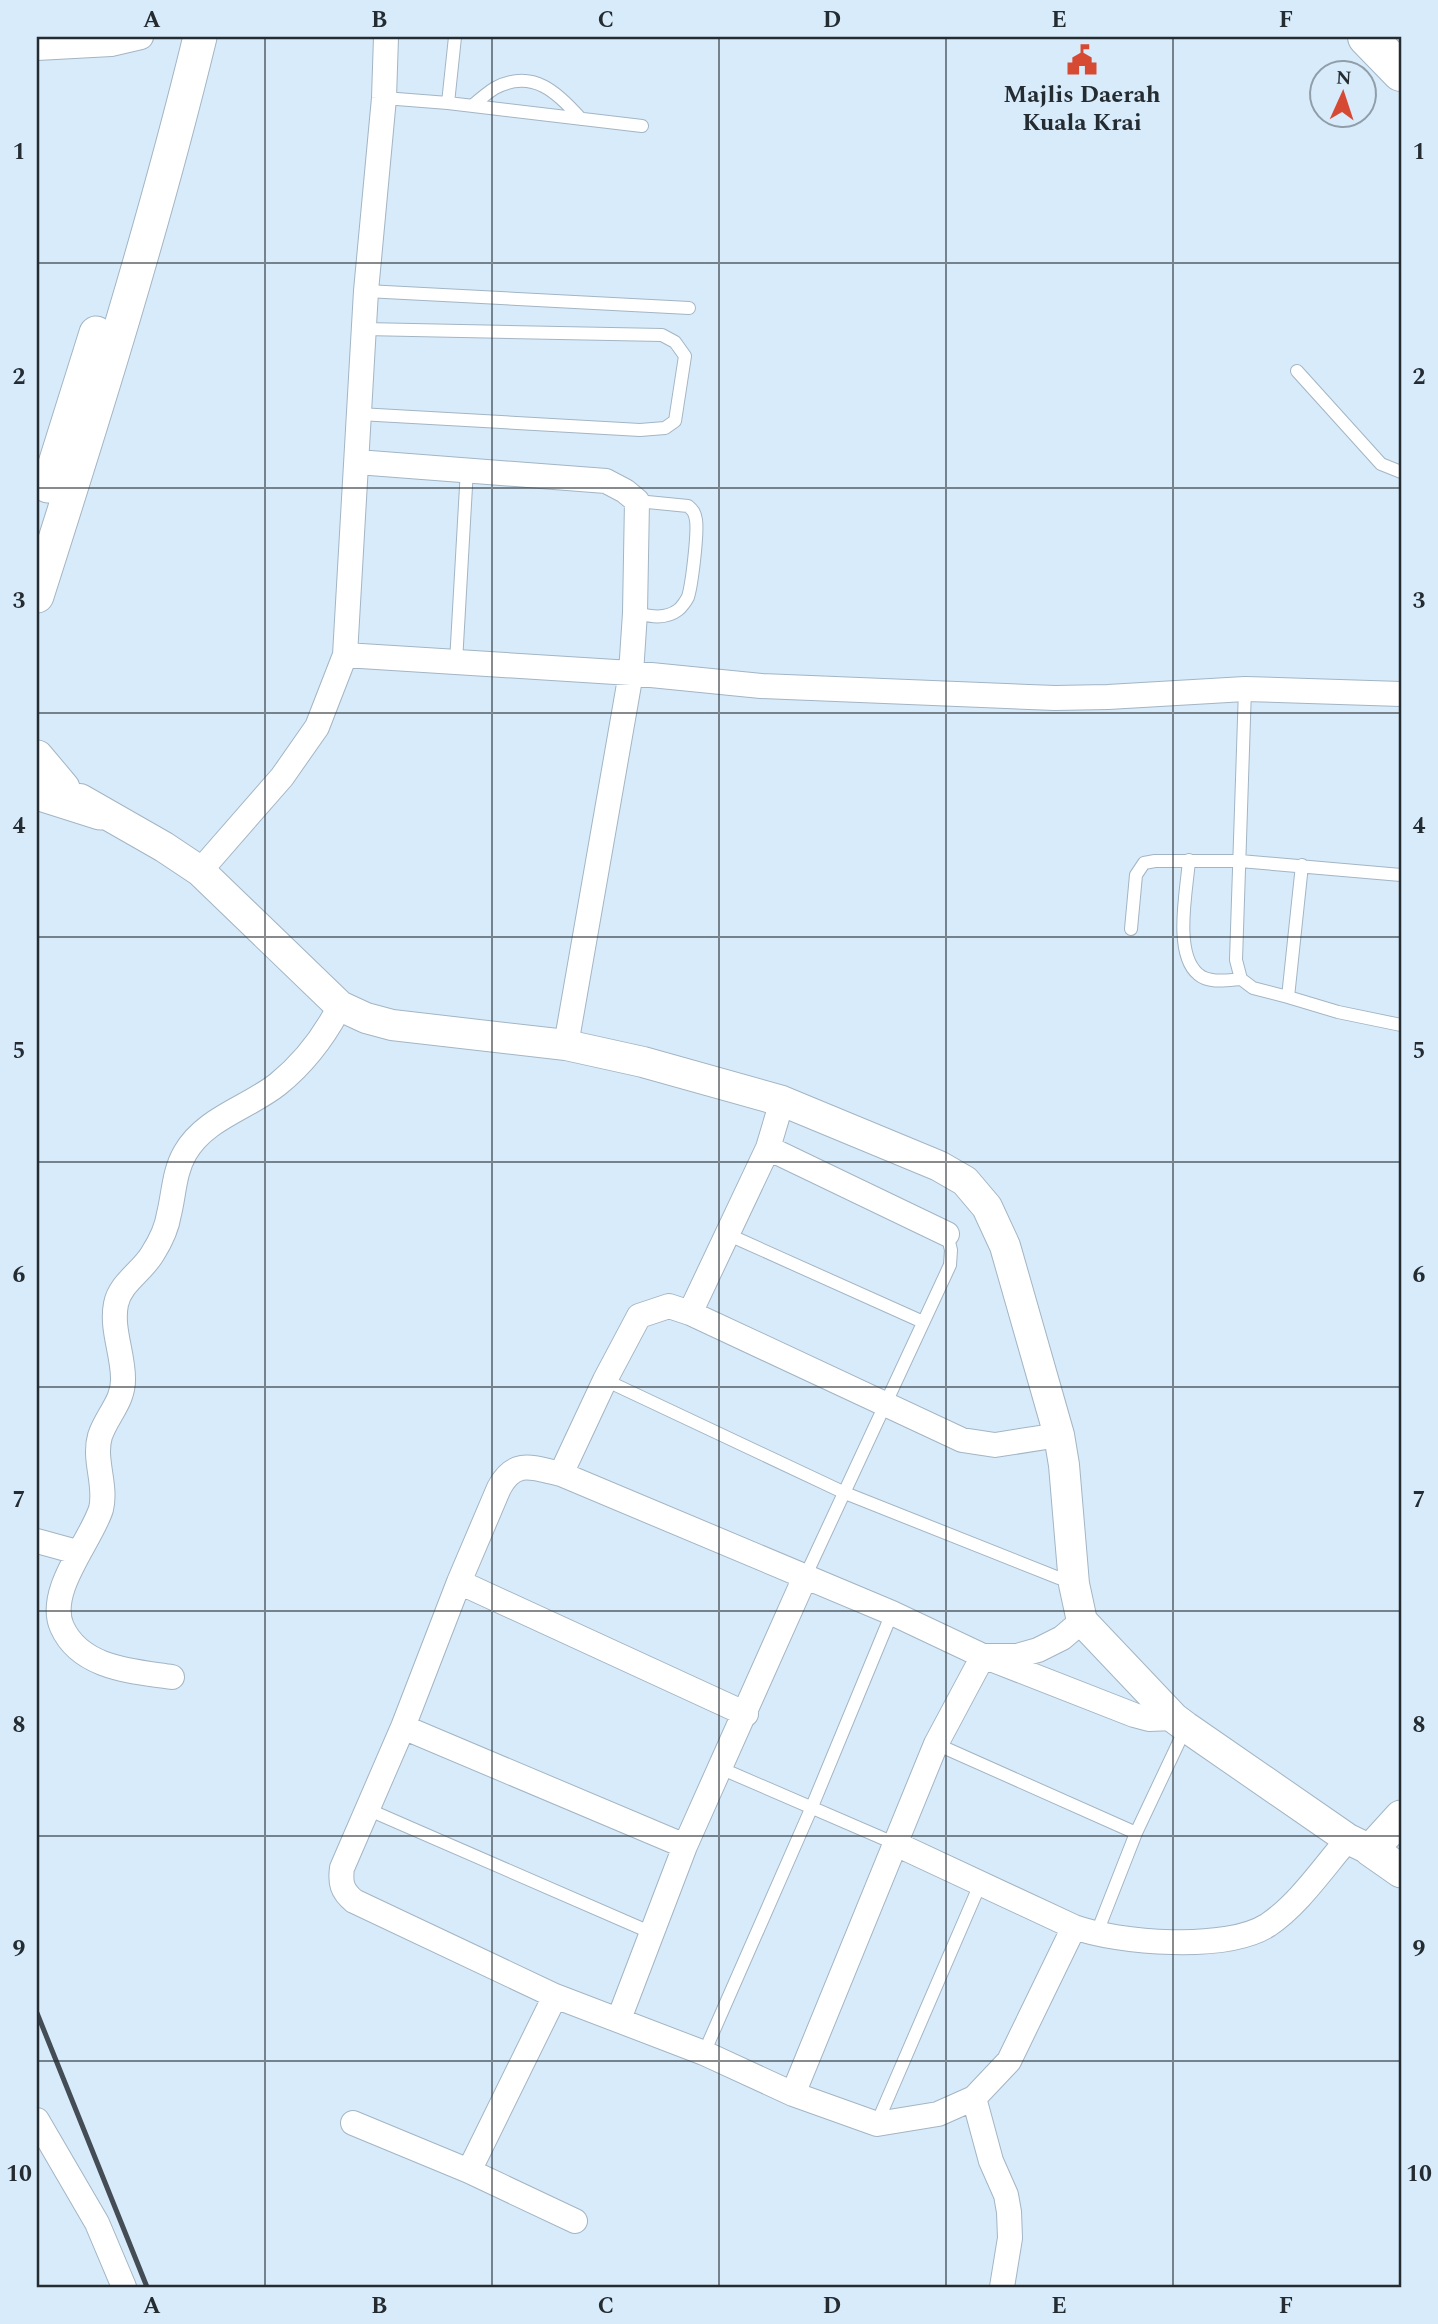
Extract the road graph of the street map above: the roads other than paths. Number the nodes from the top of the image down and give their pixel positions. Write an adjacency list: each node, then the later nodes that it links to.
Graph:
1 (141, 37): 7 (street)
2 (181, 37): 23 (main road)
3 (200, 37): 24 (main road)
4 (386, 37): 9 (street)
5 (455, 37): 10 (lane)
6 (1367, 37): 8 (highway)
7 (37, 48)
8 (1401, 72)
9 (384, 98): 10 (lane); 14 (street)
10 (448, 103): 11 (lane)
11 (472, 106): 12 (lane); 12 (lane)
12 (581, 119): 13 (lane)
13 (642, 126)
14 (366, 291): 15 (lane); 16 (street)
15 (689, 308)
16 (364, 328): 18 (street); 18 (lane)
17 (1297, 371): 21 (lane)
18 (359, 414): 19 (street)
19 (357, 462): 20 (street); 26 (street)
20 (467, 469): 22 (street); 27 (lane)
21 (1401, 472)
22 (637, 502): 25 (street); 25 (lane)
23 (37, 522)
24 (38, 587)
25 (635, 613): 28 (street)
26 (345, 655): 27 (street); 37 (street)
27 (456, 662): 28 (street)
28 (631, 673): 29 (street); 44 (street)
29 (1245, 689): 30 (street); 35 (lane)
30 (1401, 694)
31 (37, 757): 32 (main road)
32 (46, 785): 33 (main road)
33 (100, 813): 37 (street)
34 (1189, 860): 35 (lane); 39 (lane); 40 (lane)
35 (1240, 861): 36 (lane); 40 (lane)
36 (1302, 864): 38 (lane); 41 (lane)
37 (200, 871): 42 (street)
38 (1401, 875)
39 (1131, 929)
40 (1241, 979): 41 (lane)
41 (1289, 997): 43 (lane)
42 (340, 1006): 44 (street); 57 (street)
43 (1401, 1025)
44 (566, 1045): 45 (street)
45 (782, 1101): 46 (street); 53 (street)
46 (768, 1147): 47 (street); 48 (street)
47 (947, 1234): 50 (lane)
48 (729, 1235): 49 (street); 50 (lane)
49 (690, 1313): 51 (street); 52 (street)
50 (923, 1322): 52 (lane)
51 (605, 1380): 54 (street); 55 (lane)
52 (886, 1405): 53 (street); 55 (lane)
53 (1059, 1435): 60 (street)
54 (561, 1474): 58 (street); 59 (street)
55 (845, 1493): 58 (lane); 60 (lane)
56 (37, 1541): 57 (street)
57 (78, 1552): 64 (street)
58 (805, 1577): 61 (street); 65 (street)
59 (459, 1582): 65 (street); 67 (street)
60 (1074, 1584): 62 (street)
61 (892, 1613): 63 (street); 71 (lane)
62 (1082, 1621): 63 (street); 66 (street)
63 (982, 1656): 66 (street); 68 (street)
64 (172, 1677)
65 (746, 1714): 69 (street)
66 (1180, 1723): 73 (lane); 75 (street)
67 (403, 1727): 70 (street); 76 (street)
68 (936, 1744): 73 (lane); 74 (street)
69 (720, 1768): 71 (lane); 76 (street)
70 (367, 1809): 80 (lane); 81 (street)
71 (811, 1809): 74 (lane); 83 (lane)
72 (1401, 1817): 75 (main road)
73 (1136, 1832): 79 (lane)
74 (896, 1844): 78 (street); 84 (street)
75 (1359, 1844): 77 (main road); 79 (street)
76 (685, 1846): 80 (street)
77 (1401, 1871)
78 (981, 1882): 79 (street); 88 (lane)
79 (1085, 1931): 85 (street)
80 (652, 1933): 82 (street)
81 (555, 1996): 82 (street); 89 (street)
82 (619, 2019): 83 (street)
83 (704, 2053): 84 (street)
84 (793, 2094): 88 (street)
85 (974, 2098): 88 (street); 92 (street)
86 (37, 2120): 91 (street)
87 (353, 2123): 89 (street)
88 (877, 2124)
89 (469, 2171): 90 (street)
90 (575, 2221)
91 (124, 2287)
92 (1002, 2287)

